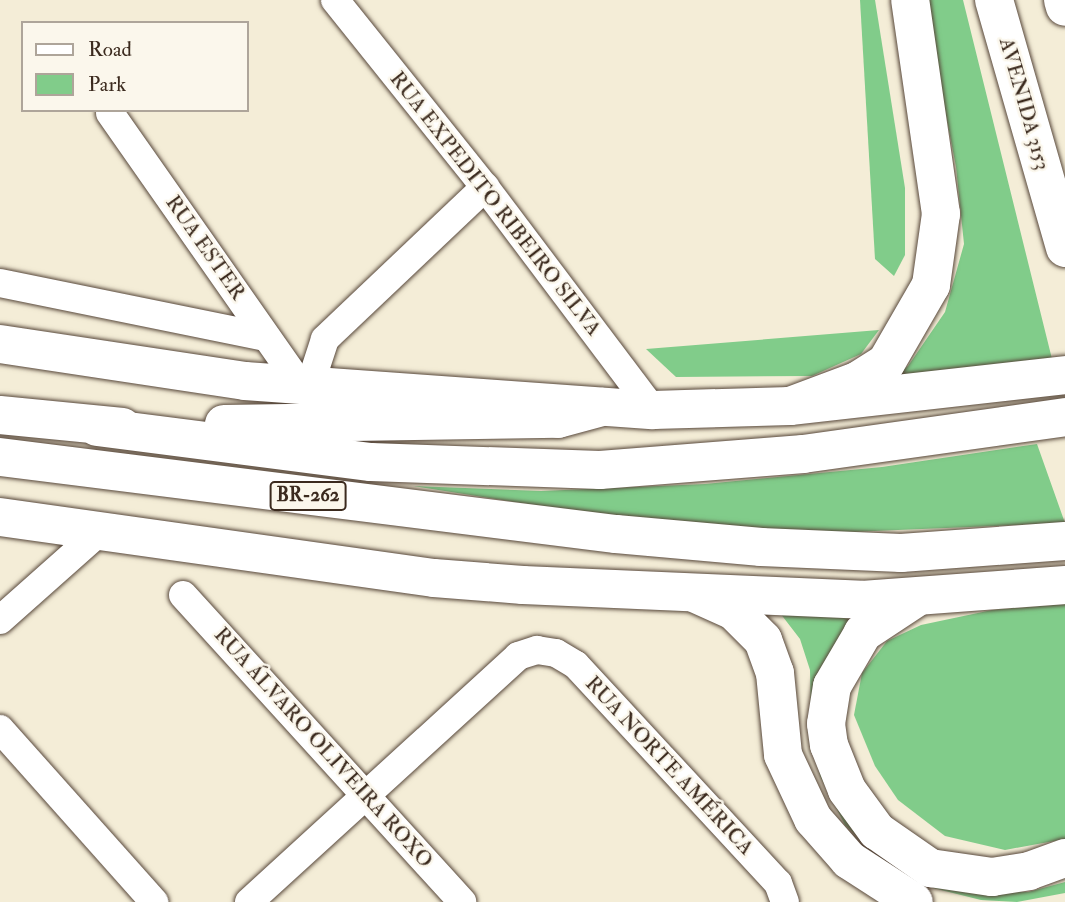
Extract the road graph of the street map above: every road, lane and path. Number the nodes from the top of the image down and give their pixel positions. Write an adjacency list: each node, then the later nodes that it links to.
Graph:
1 (335, 0): 7 (street, RUA EXPEDITO RIBEIRO SILVA)
2 (910, 0): 14 (main road)
3 (994, 0): 8 (main road, AVENIDA 3153)
4 (1063, 0): 5 (main road)
5 (1065, 7)
6 (110, 113): 10 (street, RUA ESTER)
7 (485, 187): 13 (street); 16 (street, RUA EXPEDITO RIBEIRO SILVA)
8 (1065, 248)
9 (0, 283): 10 (street)
10 (267, 337): 13 (street, RUA ESTER)
11 (0, 344): 13 (main road)
12 (1049, 377): 14 (main road)
13 (305, 384): 15 (main road)
14 (790, 406): 16 (main road)
15 (602, 407): 16 (main road); 19 (main road)
16 (653, 410)
17 (0, 415): 19 (main road, BR-262)
18 (1054, 419): 19 (main road, BR-262)
19 (97, 427)
20 (0, 457): 23 (main road, BR-262)
21 (0, 517): 22 (main road)
22 (97, 533): 26 (main road); 28 (street)
23 (1065, 541)
24 (1065, 585): 27 (main road)
25 (183, 594): 30 (street, RUA ÁLVARO OLIVEIRA ROXO)
26 (696, 594): 27 (main road); 36 (main road)
27 (916, 598): 31 (main road)
28 (0, 620)
29 (0, 729): 32 (street)
30 (364, 792): 33 (street); 34 (street, RUA ÁLVARO OLIVEIRA ROXO); 35 (street, RUA NORTE AMÉRICA)
31 (1065, 858)
32 (155, 902)
33 (249, 902)
34 (462, 902)
35 (785, 902)
36 (914, 902)

